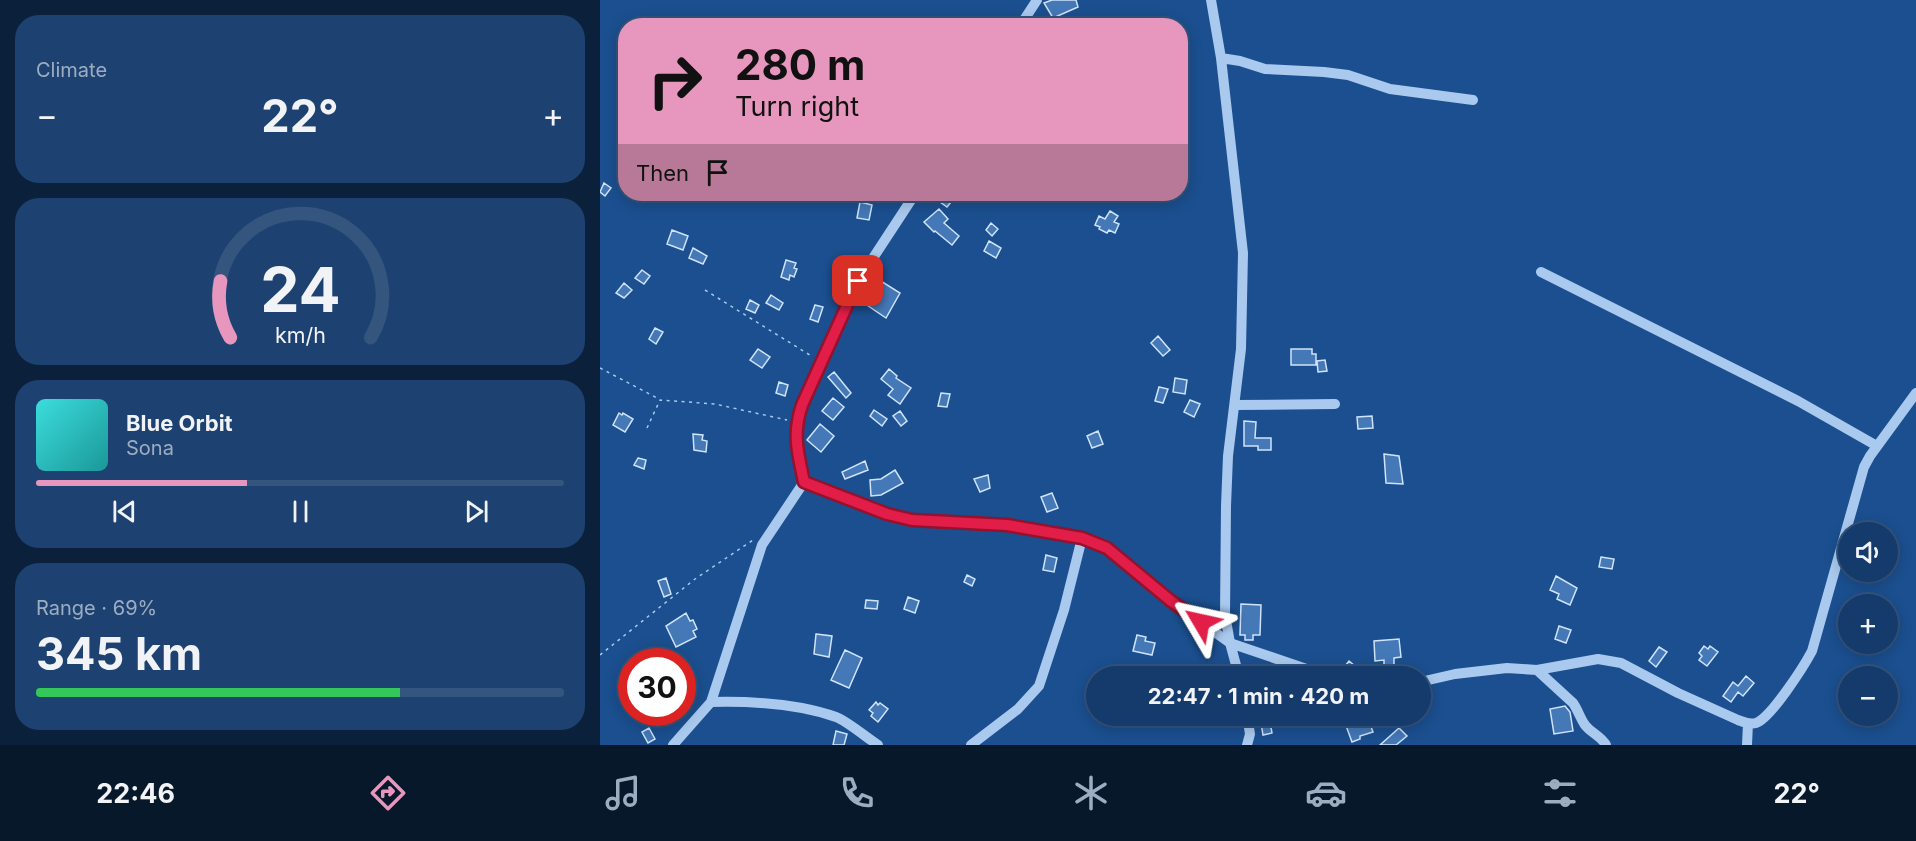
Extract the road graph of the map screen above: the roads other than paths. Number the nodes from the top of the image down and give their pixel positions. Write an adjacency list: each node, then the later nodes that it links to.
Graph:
1 (1037, 0): 3 (street)
2 (1211, 0): 4 (street)
3 (1025, 18)
4 (1221, 58): 5 (street); 10 (street)
5 (1473, 100)
6 (910, 201): 12 (street)
7 (1541, 272): 11 (street)
8 (1916, 393): 11 (street)
9 (1335, 404): 10 (street)
10 (1235, 405): 14 (street)
11 (1877, 446): 20 (street)
12 (804, 482): 13 (street); 19 (street)
13 (1082, 538): 14 (street); 24 (street)
14 (1230, 643): 15 (street); 16 (street)
15 (1236, 666)
16 (1298, 666)
17 (1537, 670): 18 (street); 20 (street); 26 (street)
18 (1431, 679)
19 (711, 702): 22 (street); 23 (street)
20 (1748, 723): 27 (street)
21 (1249, 726): 25 (street)
22 (673, 745)
23 (878, 745)
24 (971, 745)
25 (1247, 745)
26 (1606, 745)
27 (1747, 745)

